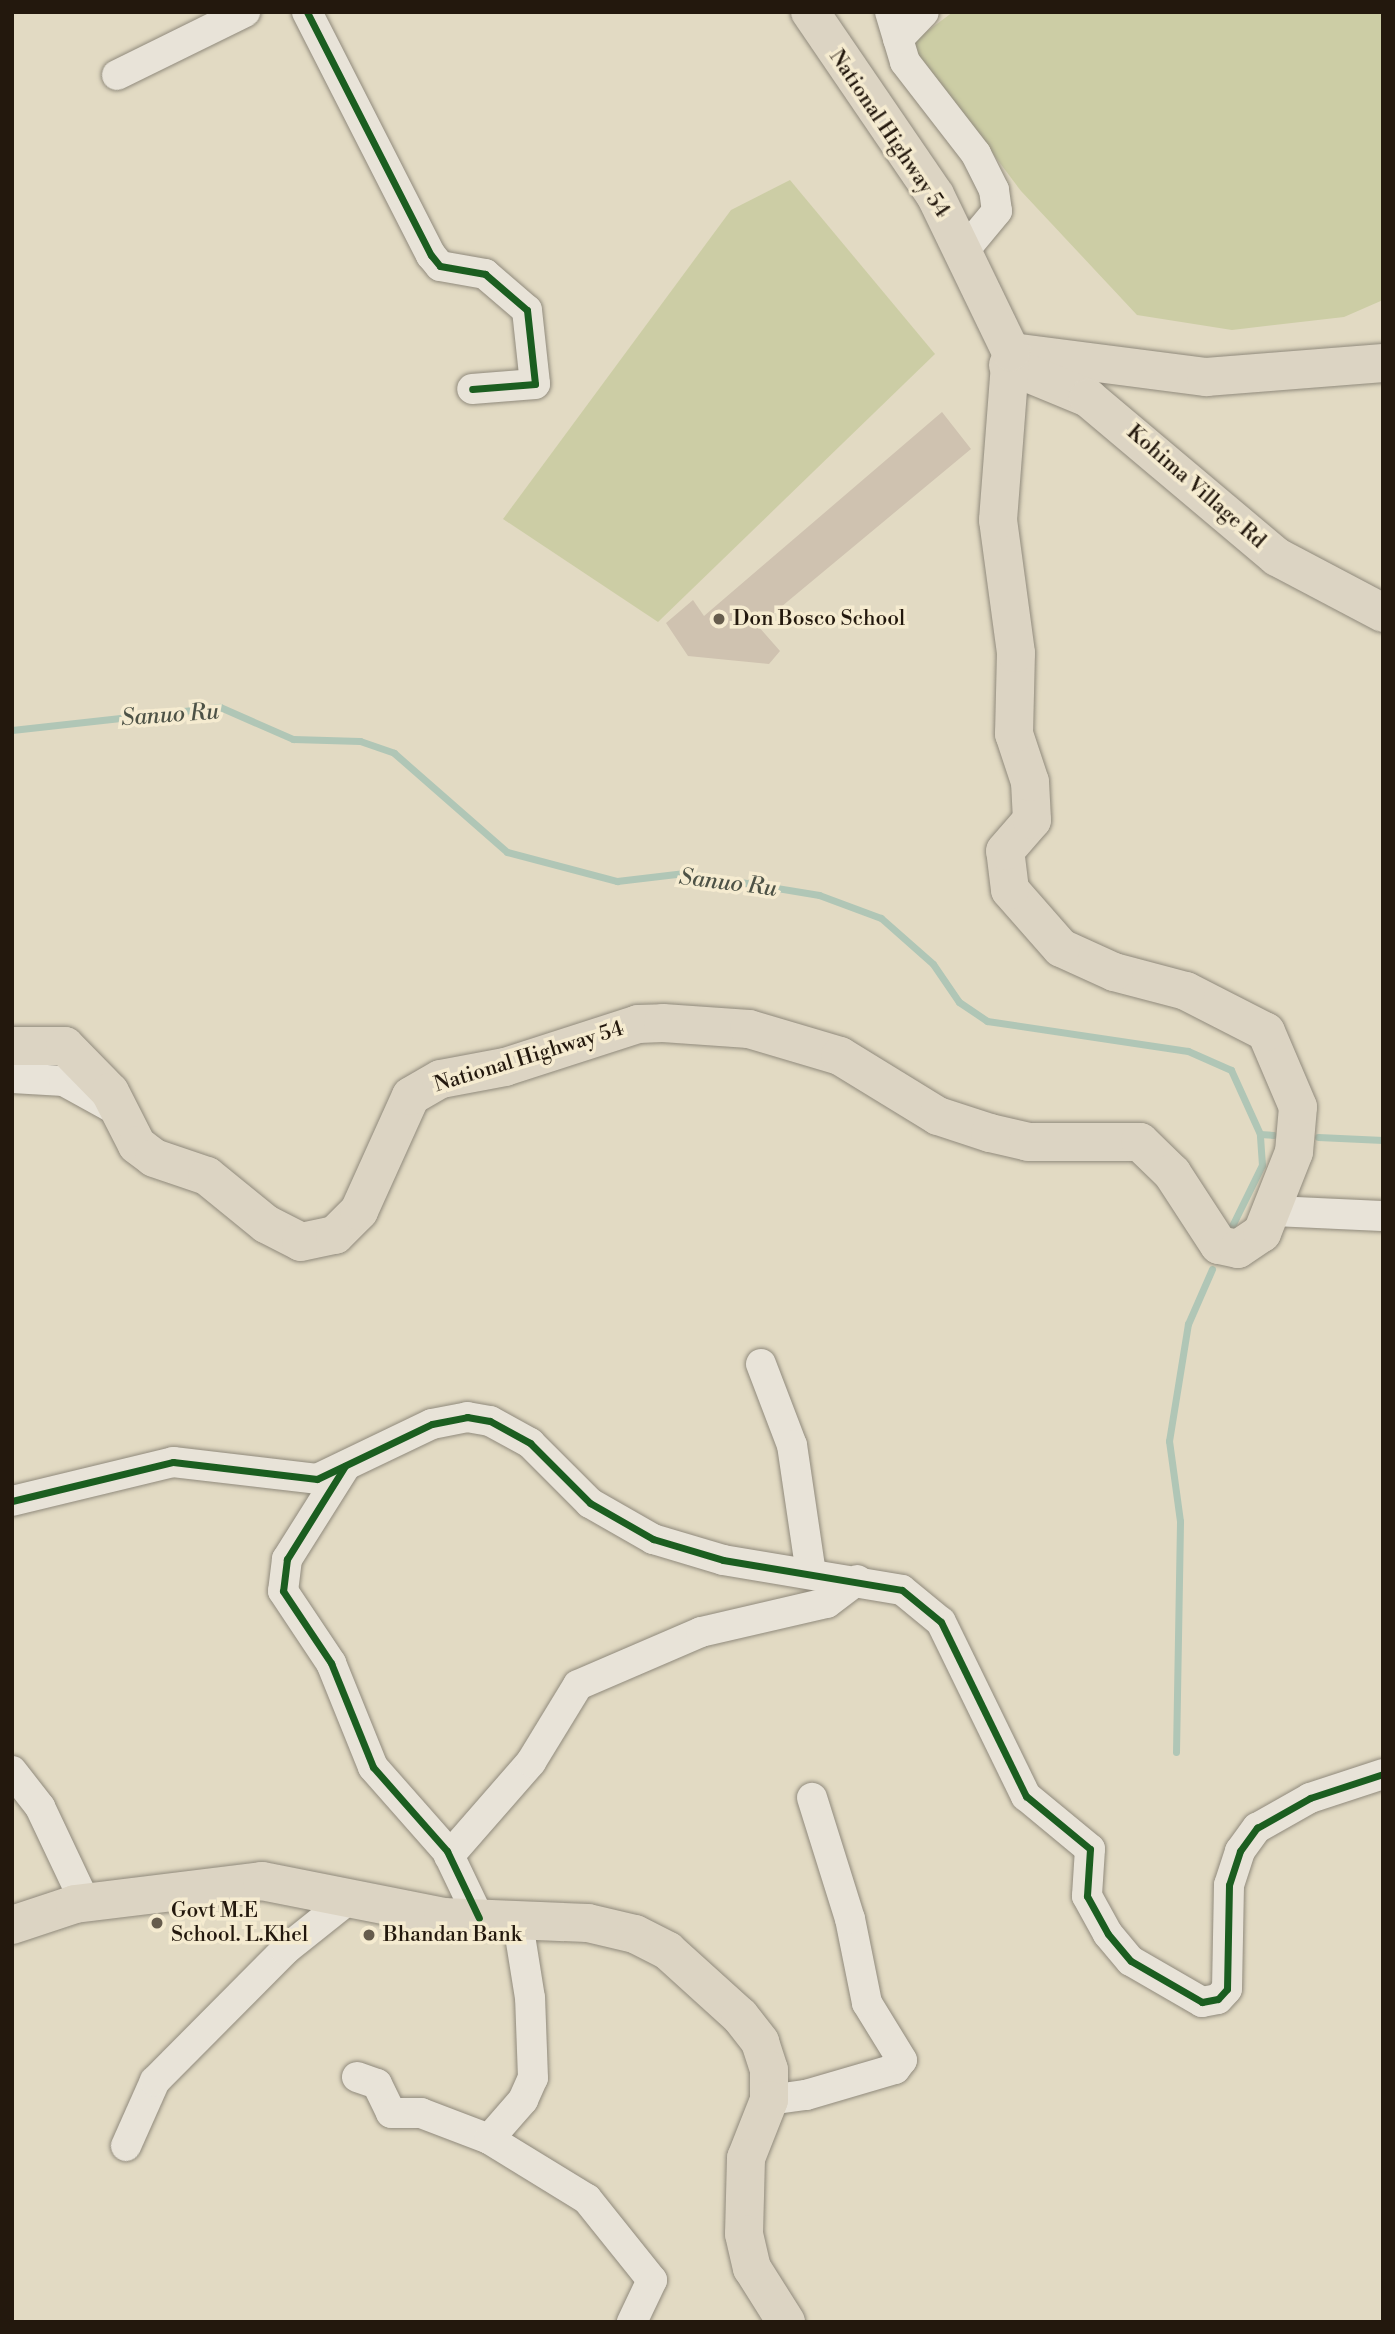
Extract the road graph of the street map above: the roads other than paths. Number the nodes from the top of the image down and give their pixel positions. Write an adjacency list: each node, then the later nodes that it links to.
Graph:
1 (245, 12): 6 (street)
2 (307, 12): 10 (street)
3 (810, 12): 7 (main road, National Highway 54)
4 (925, 12): 5 (street)
5 (894, 26): 7 (street)
6 (117, 75)
7 (963, 252): 8 (main road, National Highway 54)
8 (1009, 358): 9 (main road); 11 (main road, Kohima Village Rd); 15 (main road, National Highway 54)
9 (1383, 363)
10 (472, 389)
11 (1383, 613)
12 (12, 1046): 14 (main road, National Highway 54)
13 (12, 1078): 14 (street)
14 (124, 1115): 15 (main road, National Highway 54)
15 (1273, 1211): 16 (street)
16 (1383, 1216)
17 (761, 1364): 20 (street)
18 (347, 1464): 19 (street); 20 (street); 25 (street)
19 (12, 1501)
20 (811, 1574): 21 (street)
21 (857, 1580): 23 (street); 25 (street)
22 (12, 1771): 27 (street)
23 (1383, 1774)
24 (811, 1798): 32 (street)
25 (449, 1856): 29 (street)
26 (349, 1899): 27 (main road); 29 (main road); 34 (street)
27 (85, 1902): 30 (main road)
28 (517, 1917): 29 (main road); 32 (main road); 33 (street)
29 (479, 1918)
30 (12, 1925)
31 (357, 2077): 33 (street)
32 (769, 2099): 36 (main road)
33 (489, 2138): 35 (street)
34 (126, 2146)
35 (632, 2322)
36 (786, 2322)

